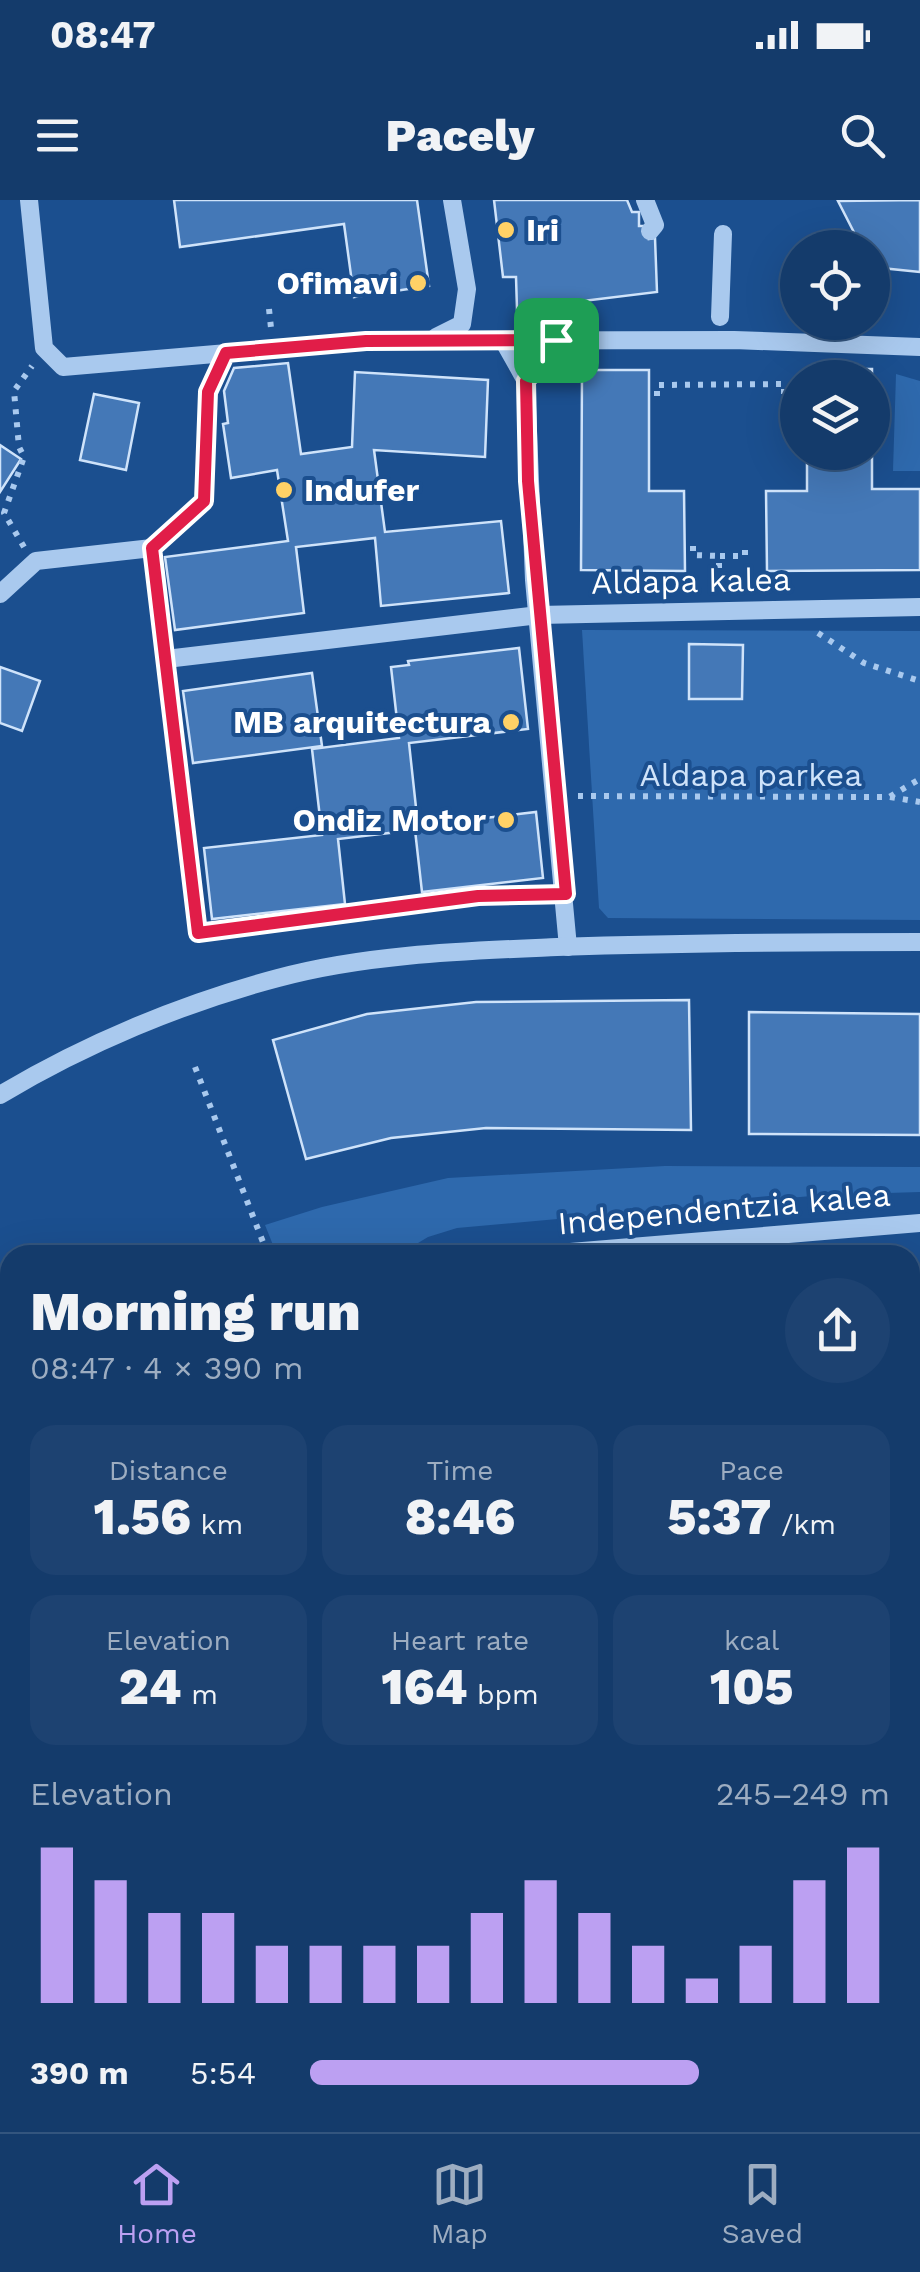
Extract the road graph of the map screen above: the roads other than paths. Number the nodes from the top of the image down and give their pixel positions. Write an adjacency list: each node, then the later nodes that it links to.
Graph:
1 (29, 200): 11 (street)
2 (452, 200): 7 (street)
3 (645, 200): 4 (street)
4 (650, 231)
5 (723, 234): 6 (street)
6 (720, 317)
7 (431, 340): 8 (street); 11 (street)
8 (503, 340): 9 (street); 12 (street)
9 (556, 340): 10 (street); 12 (street)
10 (920, 347)
11 (226, 353): 13 (street)
12 (526, 381): 16 (street)
13 (152, 548): 14 (street); 17 (street)
14 (0, 594)
15 (920, 607): 16 (street, Aldapa kalea)
16 (539, 615): 17 (street, Aldapa kalea); 18 (street)
17 (166, 659): 18 (street)
18 (566, 894): 20 (street)
19 (920, 942): 20 (street)
20 (568, 947): 21 (street)
21 (0, 1095)
22 (920, 1222): 23 (street, Independentzia kalea)
23 (651, 1245)

